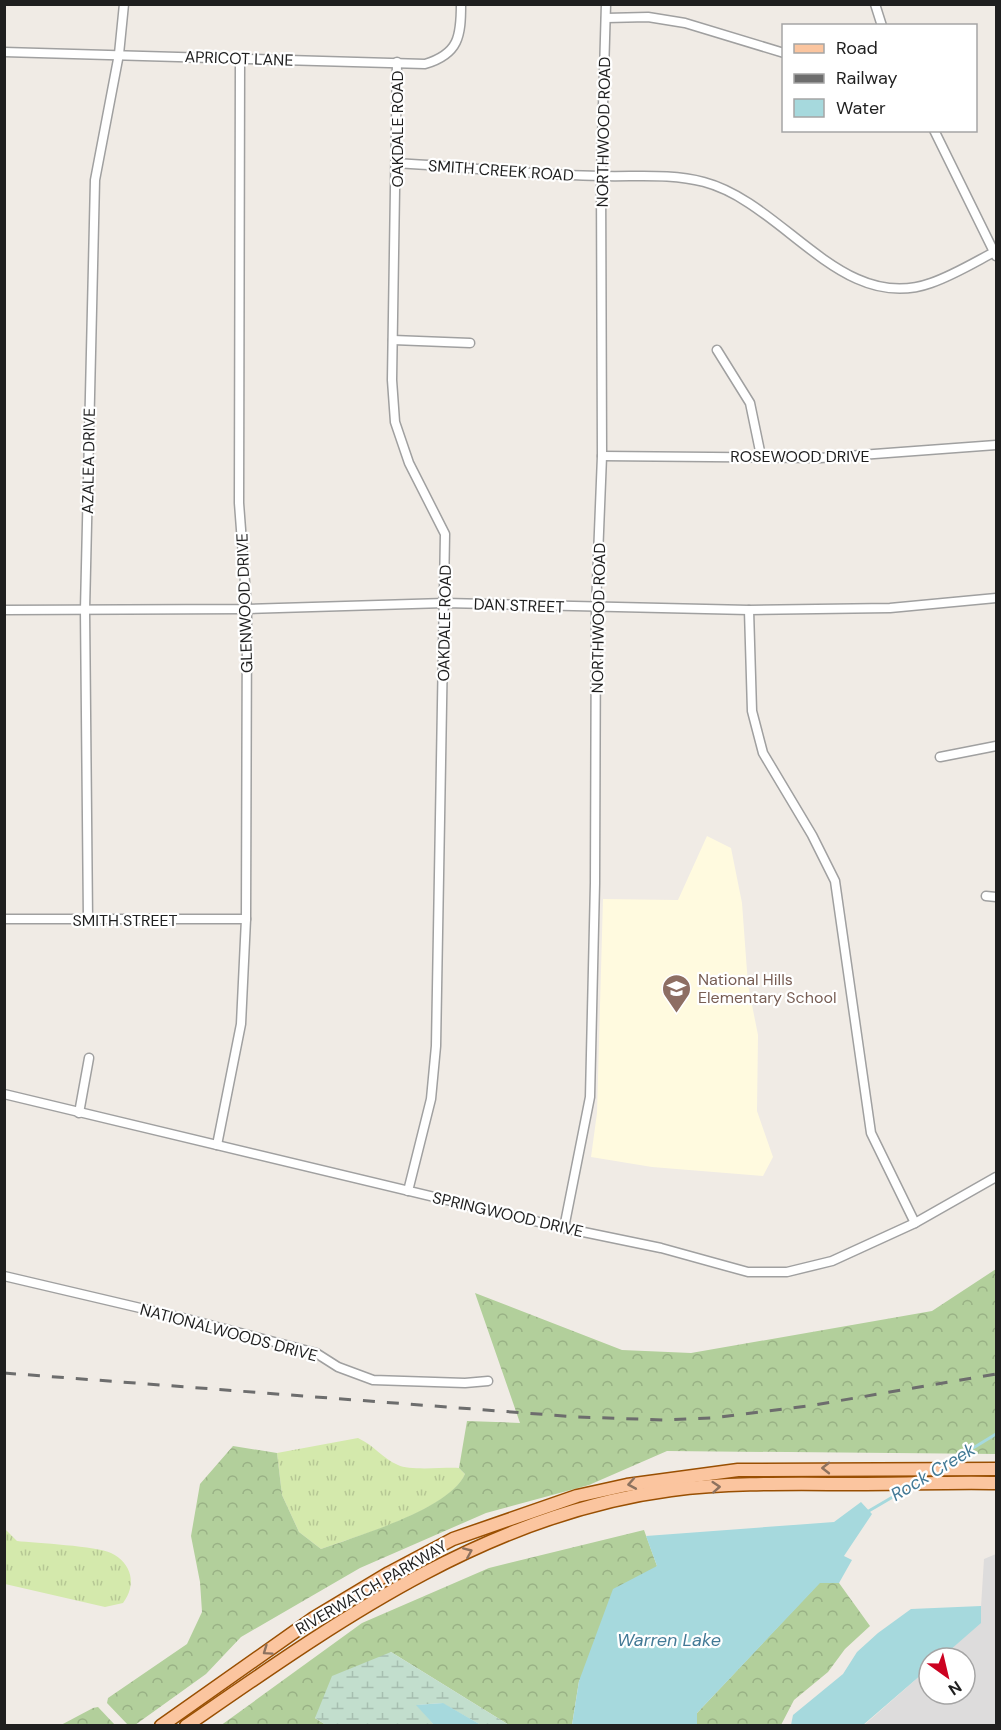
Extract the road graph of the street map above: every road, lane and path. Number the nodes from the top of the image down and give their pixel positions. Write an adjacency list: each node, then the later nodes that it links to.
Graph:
1 (124, 4): 9 (street, AZALEA DRIVE)
2 (461, 4): 11 (street, APRICOT LANE)
3 (606, 4): 5 (street, NORTHWOOD ROAD)
4 (875, 4): 6 (street)
5 (606, 18): 8 (street); 14 (street, NORTHWOOD ROAD)
6 (881, 24)
7 (4, 52): 9 (street, APRICOT LANE)
8 (782, 53)
9 (119, 54): 10 (street, APRICOT LANE); 27 (street, AZALEA DRIVE)
10 (240, 59): 11 (street, APRICOT LANE); 25 (street, GLENWOOD DRIVE)
11 (397, 62): 13 (street, OAKDALE ROAD)
12 (935, 132): 15 (street)
13 (397, 163): 14 (street, SMITH CREEK ROAD); 16 (street, OAKDALE ROAD)
14 (601, 176): 15 (street, SMITH CREEK ROAD); 20 (street, NORTHWOOD ROAD)
15 (996, 253)
16 (393, 340): 17 (street); 23 (street, OAKDALE ROAD)
17 (470, 343)
18 (717, 350): 21 (street)
19 (996, 445): 21 (street, ROSEWOOD DRIVE)
20 (602, 456): 21 (street, ROSEWOOD DRIVE); 24 (street, NORTHWOOD ROAD)
21 (761, 456)
22 (996, 598): 28 (street, DAN STREET)
23 (445, 603): 24 (street, DAN STREET); 25 (street, DAN STREET); 41 (street, OAKDALE ROAD)
24 (596, 607): 28 (street, DAN STREET); 43 (street, NORTHWOOD ROAD)
25 (247, 609): 27 (street, DAN STREET); 34 (street, GLENWOOD DRIVE)
26 (4, 610): 27 (street, DAN STREET)
27 (85, 610): 35 (street, AZALEA DRIVE)
28 (749, 610): 42 (street)
29 (996, 746): 30 (street)
30 (940, 757)
31 (986, 897): 32 (street)
32 (996, 897)
33 (4, 919): 35 (street, SMITH STREET)
34 (246, 919): 35 (street, SMITH STREET); 39 (street, GLENWOOD DRIVE)
35 (88, 920)
36 (89, 1059): 38 (street)
37 (4, 1094): 38 (street, SPRINGWOOD DRIVE)
38 (79, 1113): 39 (street, SPRINGWOOD DRIVE)
39 (217, 1145): 41 (street, SPRINGWOOD DRIVE)
40 (996, 1177): 42 (street, SPRINGWOOD DRIVE)
41 (408, 1191): 43 (street, SPRINGWOOD DRIVE)
42 (915, 1222): 43 (street, SPRINGWOOD DRIVE)
43 (564, 1228)
44 (4, 1276): 45 (street, NATIONALWOODS DRIVE)
45 (488, 1381)
46 (994, 1469): 48 (main road, RIVERWATCH PARKWAY, one-way to 48)
47 (996, 1484): 49 (main road, RIVERWATCH PARKWAY, one-way to 47)
48 (161, 1725)
49 (186, 1725)

